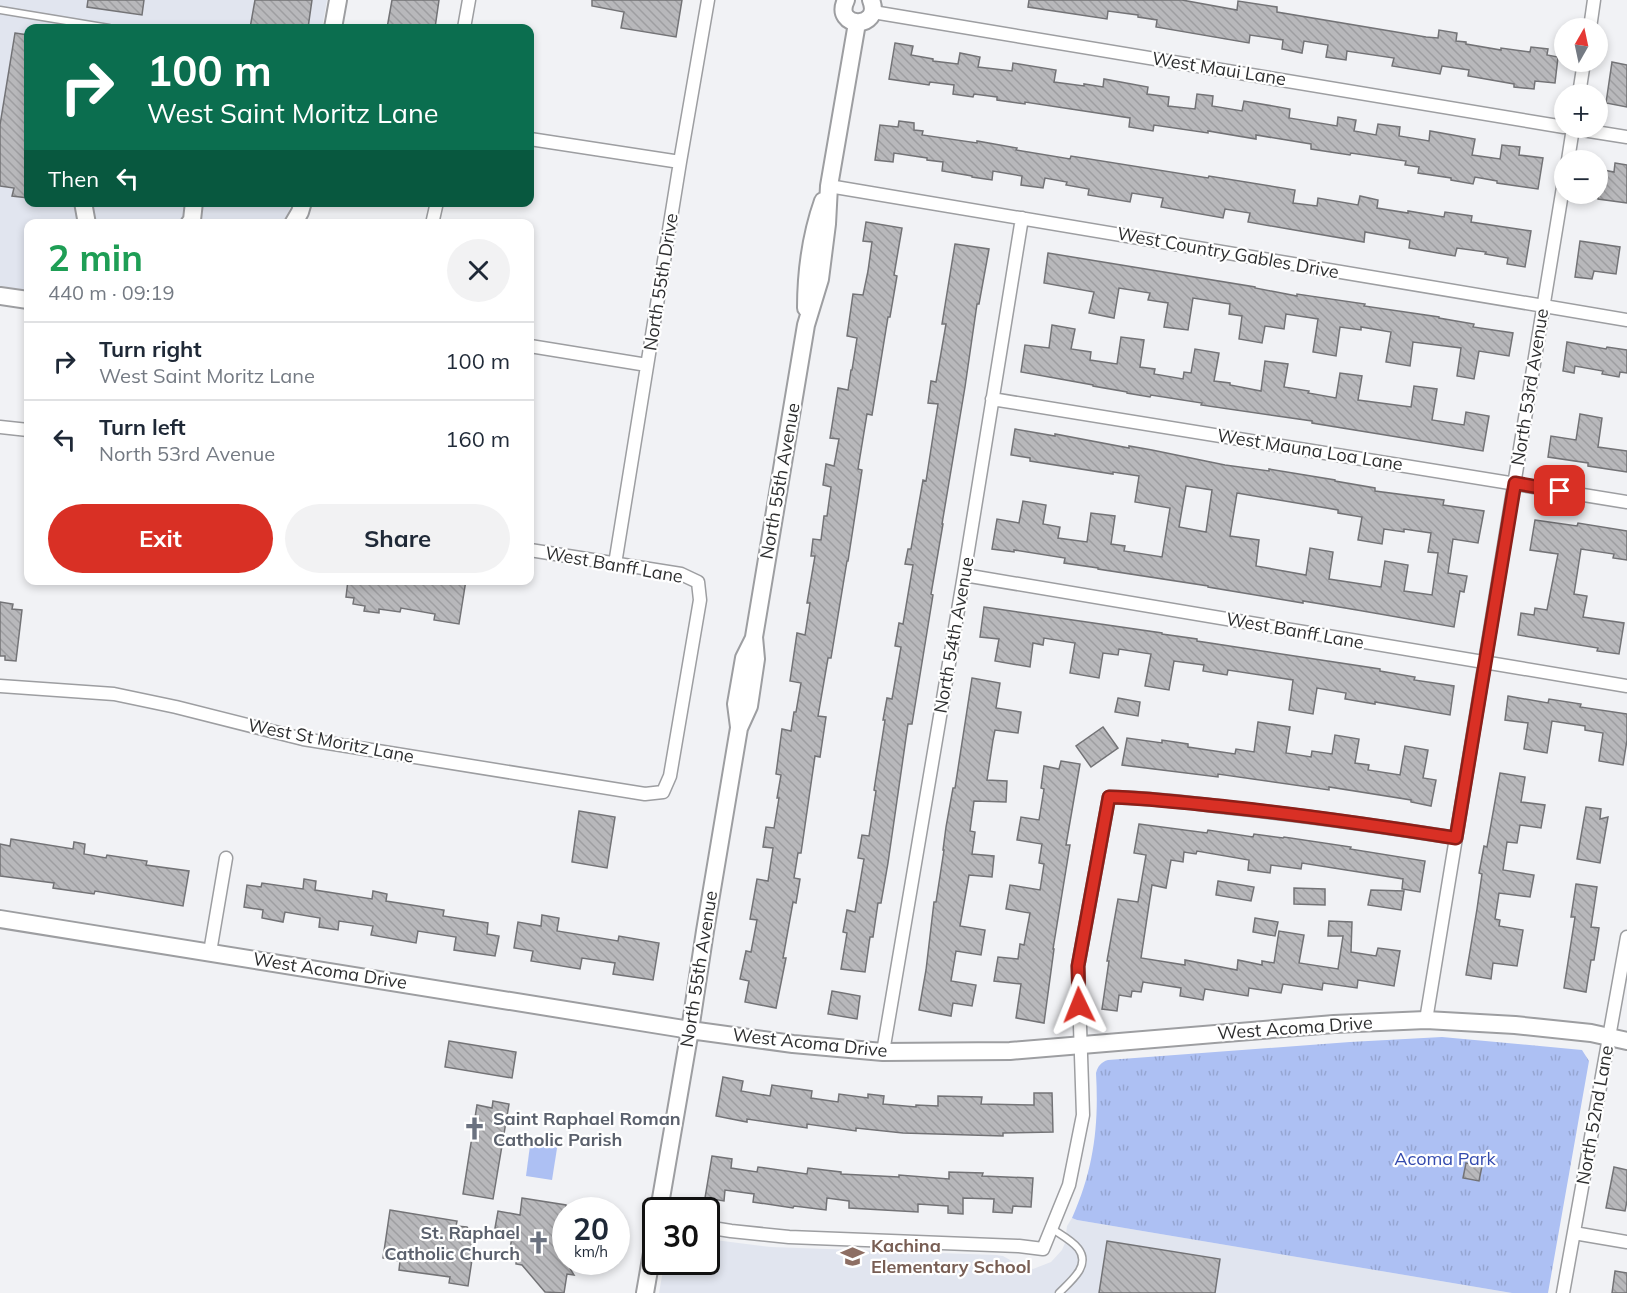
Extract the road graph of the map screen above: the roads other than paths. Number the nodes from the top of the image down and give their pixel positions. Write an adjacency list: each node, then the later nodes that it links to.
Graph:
1 (338, 0): 11 (street)
2 (469, 0): 12 (street)
3 (708, 0): 17 (street, North 55th Drive)
4 (846, 0): 9 (street)
5 (1594, 0): 8 (street)
6 (872, 6): 9 (street); 13 (street, West Maui Lane)
7 (0, 10): 10 (lane)
8 (1591, 18)
9 (857, 23): 18 (street, North 55th Avenue)
10 (85, 24)
11 (334, 24)
12 (465, 24)
13 (1554, 125)
14 (1608, 134): 15 (street)
15 (1627, 137)
16 (534, 140): 17 (street)
17 (680, 162): 26 (street, North 55th Drive)
18 (829, 186): 20 (street, West Country Gables Drive); 45 (street, North 55th Avenue)
19 (1560, 204): 23 (street, North 53rd Avenue)
20 (1022, 218): 23 (street, West Country Gables Drive); 27 (street, North 54th Avenue)
21 (0, 296): 22 (street)
22 (24, 299)
23 (1544, 306): 24 (street, West Country Gables Drive); 30 (street, North 53rd Avenue)
24 (1627, 320)
25 (534, 347): 26 (street)
26 (647, 365): 33 (street, North 55th Drive)
27 (992, 399): 30 (street, West Mauna Loa Lane); 34 (street, North 54th Avenue)
28 (0, 427): 29 (street)
29 (24, 430)
30 (1515, 483): 31 (street, West Mauna Loa Lane); 35 (street, North 53rd Avenue)
31 (1627, 502)
32 (534, 551): 33 (street, West Banff Lane)
33 (615, 564): 38 (street, West Banff Lane)
34 (964, 575): 35 (street, West Banff Lane); 49 (street, North 54th Avenue)
35 (1485, 663): 37 (street, West Banff Lane); 39 (street, North 53rd Avenue)
36 (0, 686): 38 (street, West St Moritz Lane)
37 (1627, 686)
38 (663, 792)
39 (1456, 838): 44 (street, North 53rd Avenue); 48 (street)
40 (226, 858): 43 (street)
41 (0, 919): 43 (street, West Acoma Drive)
42 (1627, 937): 46 (street, North 52nd Lane)
43 (210, 952): 45 (street, West Acoma Drive)
44 (1426, 1020): 46 (street, West Acoma Drive); 48 (street, West Acoma Drive)
45 (690, 1030): 49 (street, West Acoma Drive); 50 (street, North 55th Avenue)
46 (1609, 1036): 47 (street, West Acoma Drive); 53 (street, North 52nd Lane)
47 (1627, 1041)
48 (1081, 1045): 49 (street, West Acoma Drive); 51 (street)
49 (883, 1052)
50 (661, 1197)
51 (1051, 1228): 52 (street); 57 (lane)
52 (720, 1229)
53 (1574, 1233): 54 (street); 58 (street, North 52nd Lane)
54 (1627, 1242)
55 (648, 1275): 56 (street)
56 (645, 1293)
57 (1059, 1293)
58 (1563, 1293)

